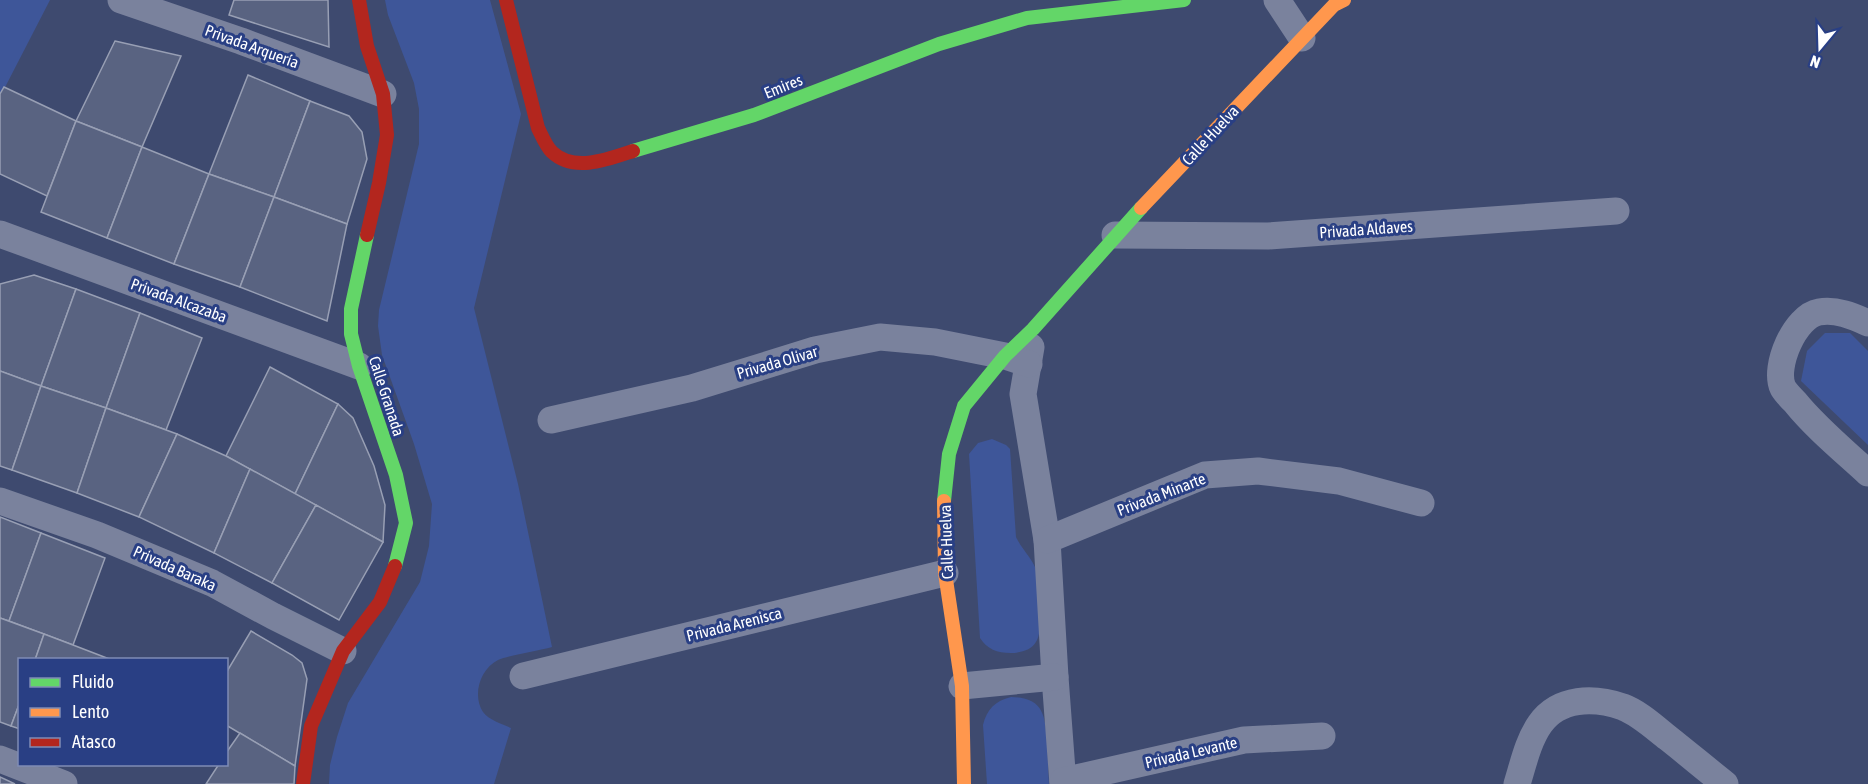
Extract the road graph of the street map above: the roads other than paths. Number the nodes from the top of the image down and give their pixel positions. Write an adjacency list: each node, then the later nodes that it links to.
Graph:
1 (121, 0): 8 (street, Privada Arquería)
2 (360, 0): 8 (street, Calle Granada)
3 (506, 0): 4 (street, Emires)
4 (1184, 0)
5 (1277, 0): 7 (street)
6 (1344, 0): 7 (street, Calle Huelva)
7 (1302, 38): 11 (street, Calle Huelva)
8 (382, 94): 15 (street, Calle Granada)
9 (1616, 212): 11 (street, Privada Aldaves)
10 (0, 234): 15 (street, Privada Alcazaba)
11 (1115, 235): 13 (street, Calle Huelva)
12 (1868, 323): 17 (street)
13 (1033, 329): 14 (street, Calle Huelva)
14 (1017, 360): 16 (street, Privada Olivar); 20 (street, Calle Huelva); 21 (street, Calle Huelva)
15 (359, 366): 22 (street, Calle Granada)
16 (551, 420)
17 (1868, 473)
18 (0, 501): 22 (street, Privada Baraka)
19 (1421, 503): 20 (street, Privada Minarte)
20 (1047, 540): 24 (street, Calle Huelva)
21 (945, 573): 23 (street, Privada Arenisca); 25 (street, Calle Huelva)
22 (343, 651): 30 (street, Calle Granada)
23 (523, 676)
24 (1055, 677): 25 (street); 28 (street, Calle Huelva)
25 (962, 686): 31 (street, Calle Huelva)
26 (1322, 736): 28 (street, Privada Levante)
27 (0, 759): 29 (street)
28 (1063, 783)
29 (64, 784)
30 (303, 784)
31 (964, 784)
32 (1517, 784): 33 (street)
33 (1725, 784)

